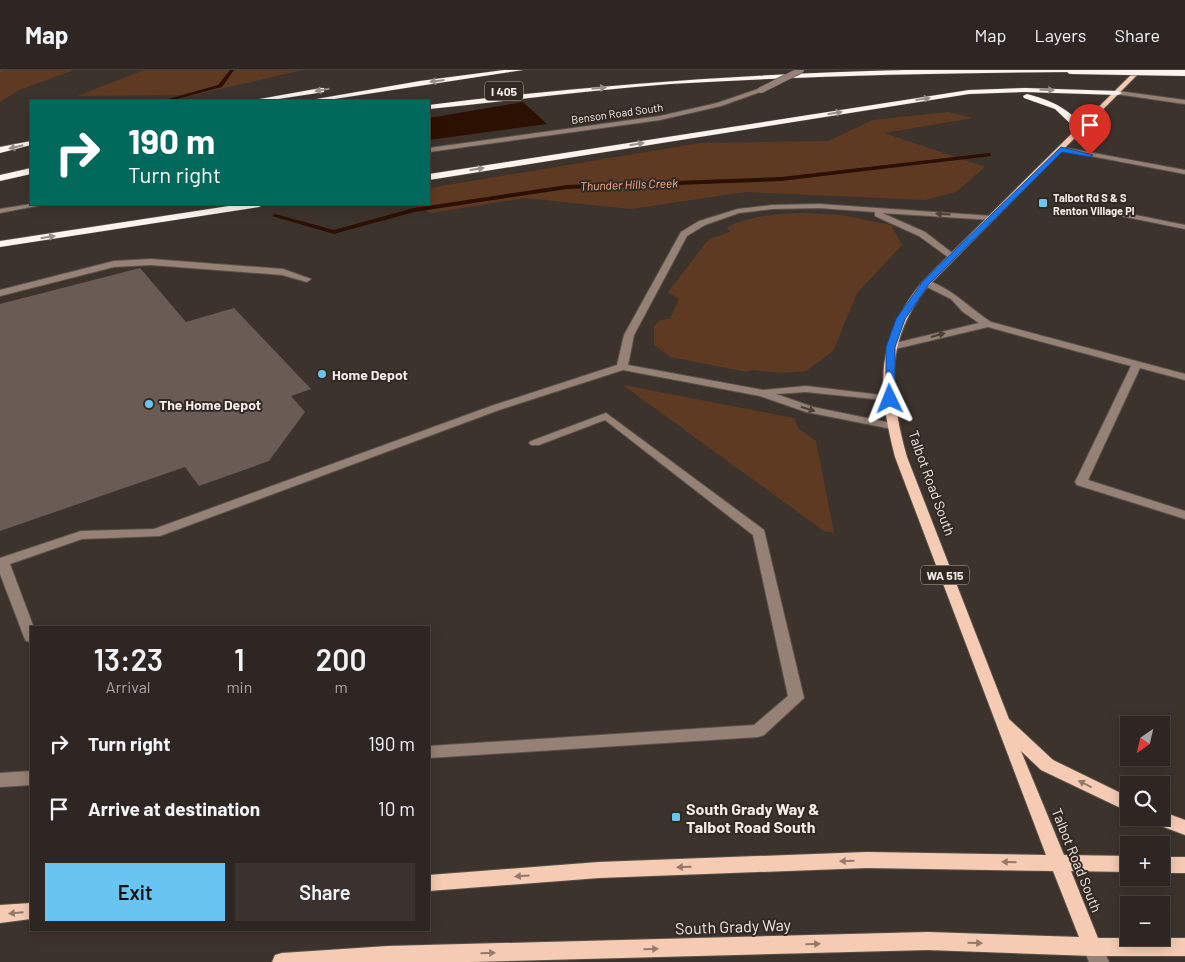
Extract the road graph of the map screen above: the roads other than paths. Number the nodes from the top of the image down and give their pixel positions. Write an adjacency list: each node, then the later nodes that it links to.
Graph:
1 (456, 70): 8 (highway)
2 (520, 70): 13 (highway, I 405, one-way to 13)
3 (801, 70): 21 (street, Benson Road South, bridge)
4 (1070, 70): 6 (highway, bridge); 16 (highway, one-way to 4)
5 (1140, 70): 11 (main road, Talbot Road South / WA 515)
6 (1185, 72)
7 (618, 78): 14 (highway, I 405)
8 (358, 84)
9 (328, 89): 12 (highway, one-way to 12)
10 (998, 90): 11 (highway, one-way to 11); 17 (highway); 26 (highway, one-way to 10)
11 (1118, 93): 15 (street); 17 (main road, Talbot Road South / WA 515)
12 (259, 100)
13 (315, 100)
14 (430, 101)
15 (1185, 102)
16 (430, 107)
17 (1081, 129): 19 (main road, Talbot Road South / WA 515)
18 (30, 143): 20 (highway, one-way to 20)
19 (1061, 149): 25 (street); 33 (main road, Talbot Road South / WA 515)
20 (0, 150)
21 (430, 150)
22 (30, 153): 23 (highway)
23 (0, 159)
24 (30, 171): 27 (highway)
25 (1185, 172)
26 (430, 177)
27 (0, 178)
28 (37, 205): 31 (street)
29 (253, 205): 35 (highway, one-way to 29)
30 (866, 209): 33 (street, one-way to 30); 36 (street); 43 (street)
31 (0, 211)
32 (1119, 213): 34 (street)
33 (992, 218): 36 (main road, Talbot Road South / WA 515)
34 (1185, 227)
35 (0, 244)
36 (952, 256): 38 (main road, Talbot Road South / WA 515)
37 (307, 279): 39 (street)
38 (926, 283): 40 (street); 41 (main road, Talbot Road South / WA 515)
39 (0, 292)
40 (988, 324): 41 (street, one-way to 40); 42 (street)
41 (891, 347): 46 (main road, Talbot Road South / WA 515)
42 (1137, 364): 44 (street); 49 (street)
43 (622, 367): 45 (street); 50 (street)
44 (1185, 377)
45 (762, 393): 46 (street); 47 (street, one-way to 47)
46 (890, 399): 47 (main road, Talbot Road South / WA 515)
47 (892, 426): 52 (main road, Talbot Road South / WA 515)
48 (534, 443): 53 (street)
49 (1185, 515)
50 (1, 563): 51 (street)
51 (30, 635)
52 (1002, 722): 56 (main road, one-way to 52); 59 (main road, Talbot Road South / WA 515)
53 (430, 752)
54 (30, 778): 55 (street)
55 (0, 780)
56 (1120, 801)
57 (1170, 822): 58 (main road)
58 (1185, 828)
59 (1058, 863): 60 (main road); 63 (main road, one-way to 63); 67 (main road, Talbot Road South / WA 515)
60 (1120, 864)
61 (1170, 865): 62 (main road)
62 (1185, 866)
63 (430, 883)
64 (30, 912): 65 (main road, one-way to 65)
65 (0, 914)
66 (1185, 947): 67 (main road, South Grady Way)
67 (1095, 954): 68 (main road, South Grady Way, one-way to 67)
68 (541, 957): 69 (main road, South Grady Way, one-way to 68)
69 (282, 962)

